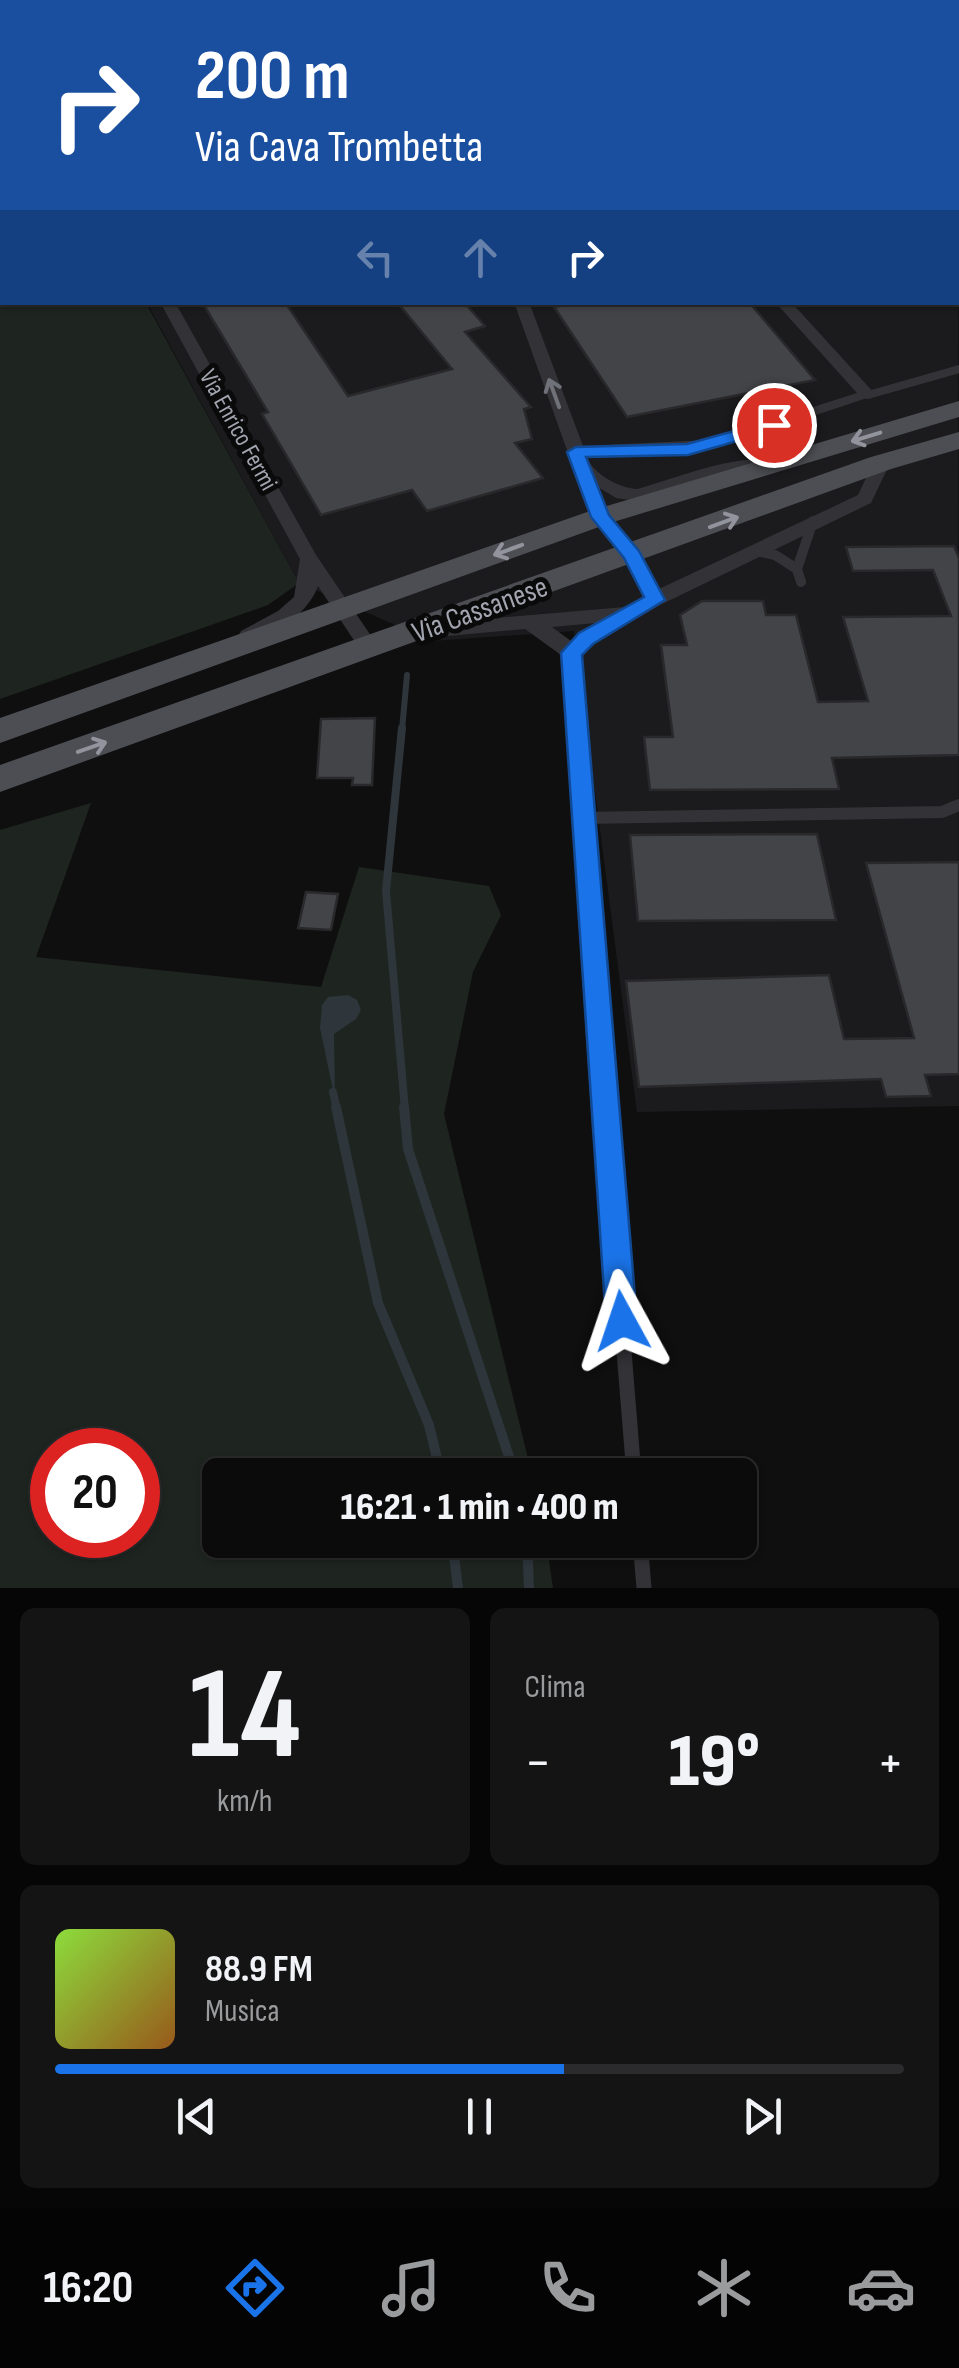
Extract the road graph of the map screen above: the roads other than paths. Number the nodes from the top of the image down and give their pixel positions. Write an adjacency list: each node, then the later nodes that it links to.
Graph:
1 (169, 305): 15 (street, Via Enrico Fermi)
2 (522, 305): 8 (street, one-way to 2)
3 (785, 305): 5 (street)
4 (959, 370): 5 (lane)
5 (868, 395): 8 (street)
6 (959, 409): 10 (main road, Via Cassanese, one-way to 10)
7 (959, 440): 9 (main road, Via Cassanese)
8 (579, 461): 10 (street); 11 (street)
9 (881, 464): 12 (street); 14 (main road, Via Cassanese, one-way to 9)
10 (773, 465): 11 (main road, Via Cassanese)
11 (600, 517): 14 (street); 19 (main road, Via Cassanese, one-way to 19)
12 (813, 521): 13 (street); 16 (lane)
13 (752, 550): 16 (lane); 18 (street)
14 (632, 555): 18 (street); 22 (main road, Via Cassanese)
15 (308, 558): 19 (street, Via Enrico Fermi); 24 (street)
16 (796, 569): 17 (lane)
17 (801, 582)
18 (655, 600): 20 (street)
19 (343, 610): 23 (street, Via Enrico Fermi); 24 (main road, Via Cassanese)
20 (632, 613): 21 (street); 25 (street)
21 (527, 622): 22 (street); 25 (street)
22 (421, 631): 23 (main road, Via Cassanese)
23 (370, 649): 27 (main road, Via Cassanese, one-way to 23)
24 (226, 651): 26 (main road, Via Cassanese)
25 (571, 653): 29 (street)
26 (0, 732)
27 (0, 779)
28 (959, 805): 29 (lane)
29 (583, 818): 30 (street)
30 (606, 1128): 31 (lane)
31 (633, 1458)
32 (642, 1558): 33 (lane)
33 (644, 1588)

